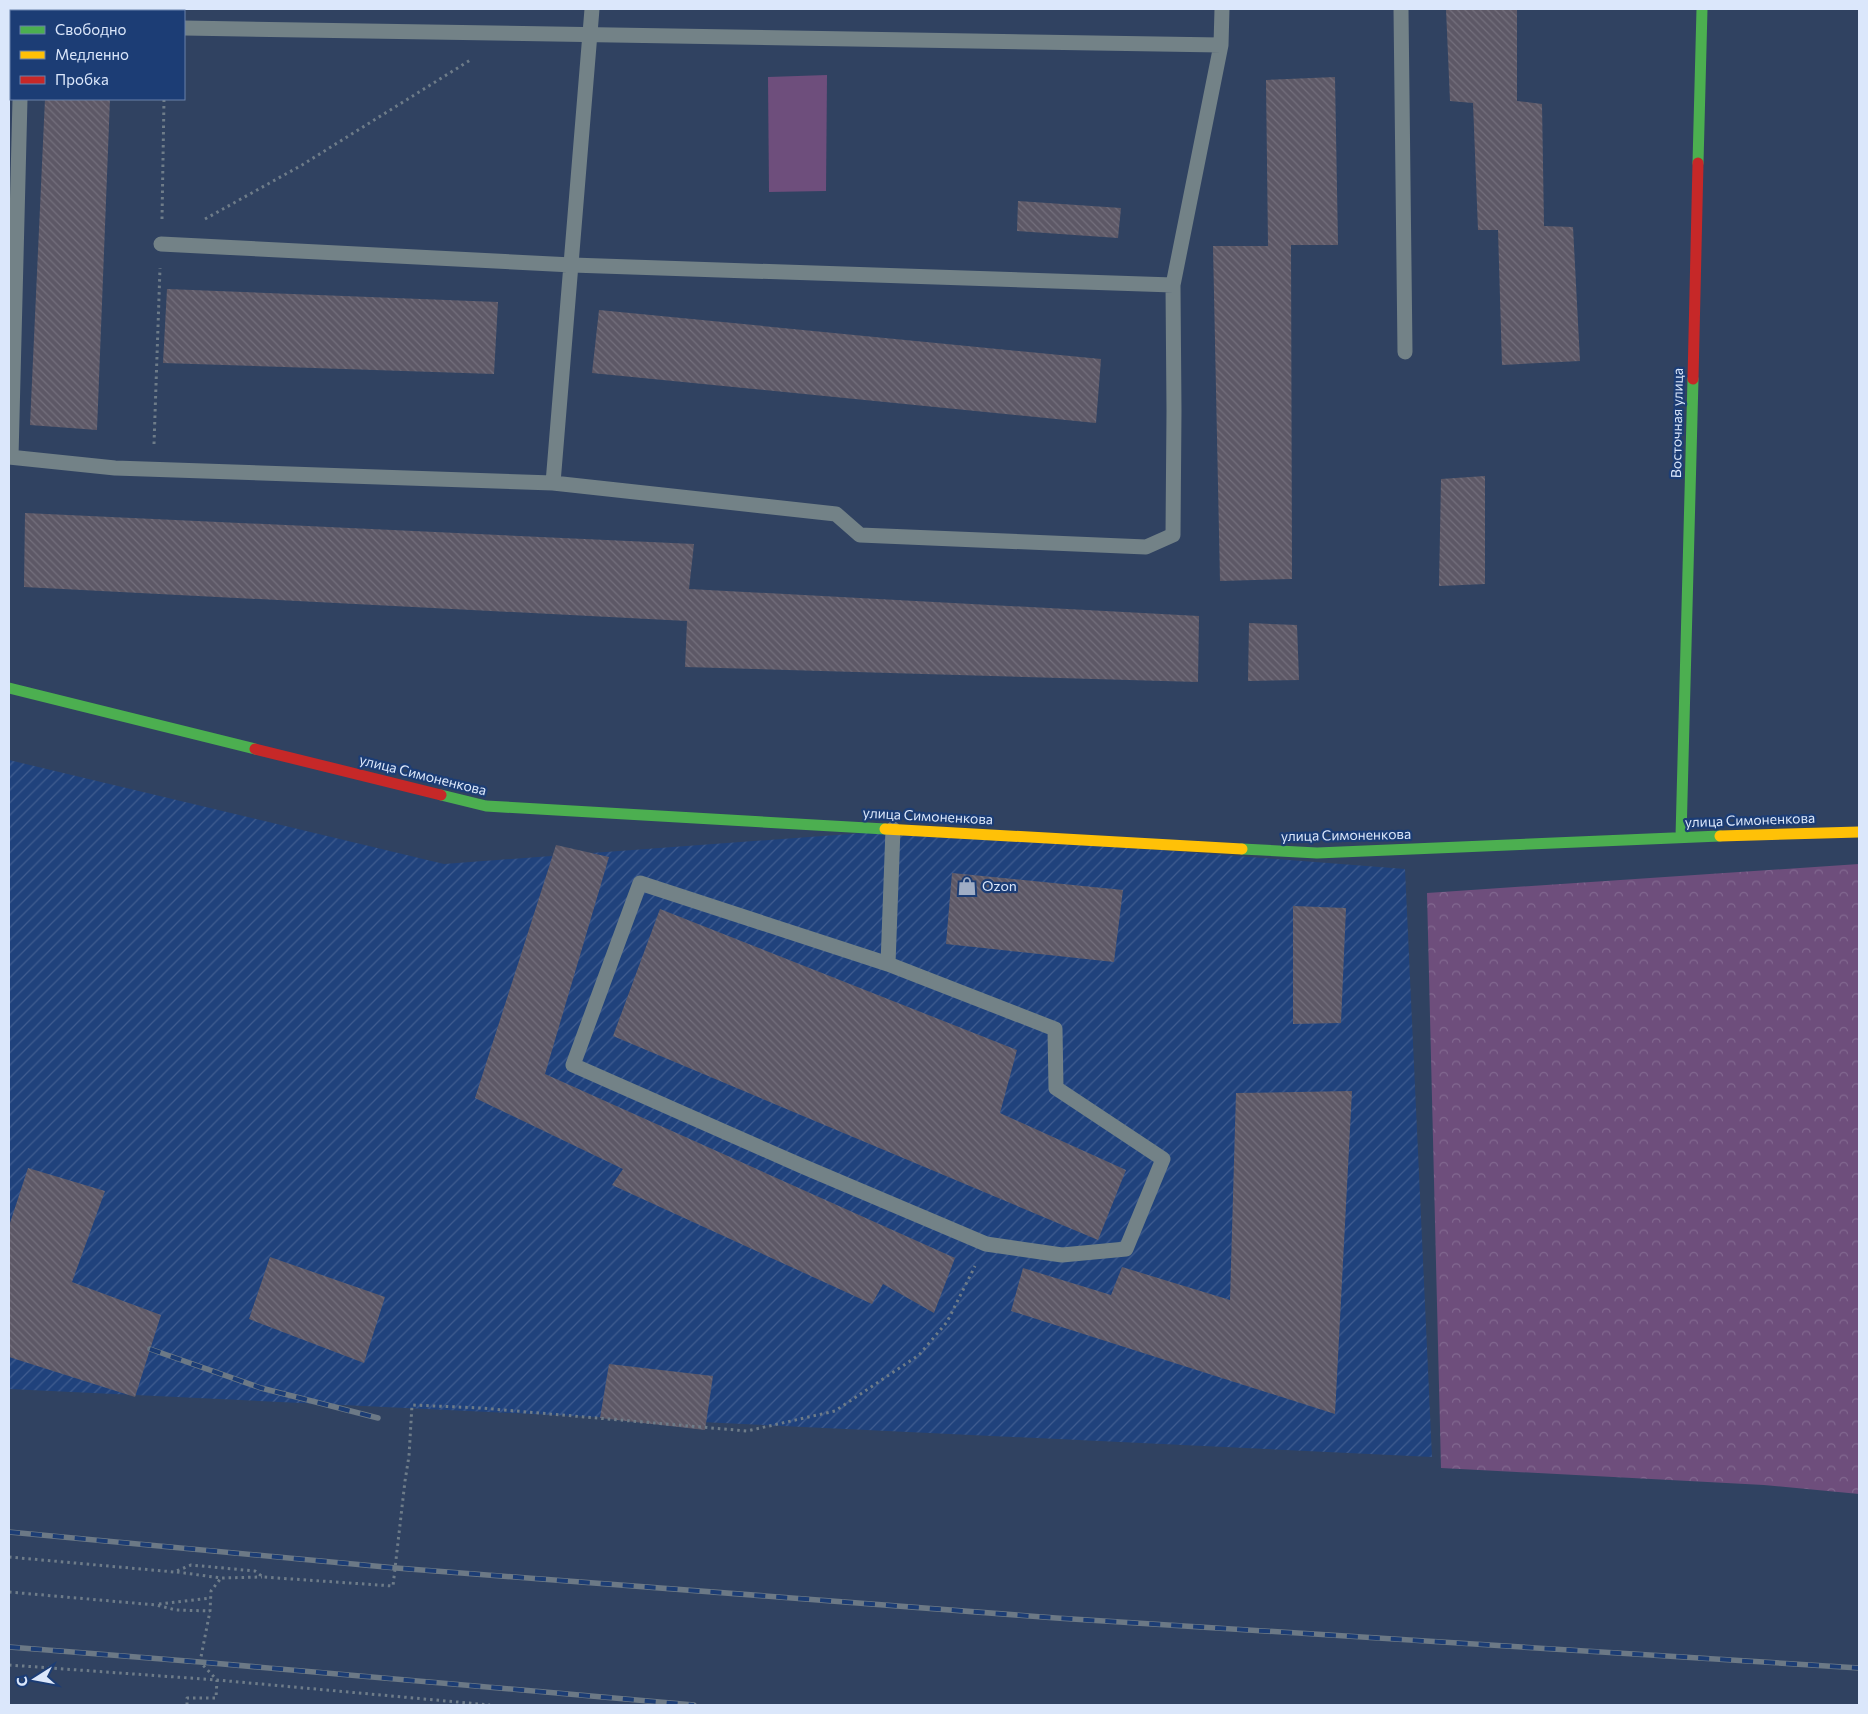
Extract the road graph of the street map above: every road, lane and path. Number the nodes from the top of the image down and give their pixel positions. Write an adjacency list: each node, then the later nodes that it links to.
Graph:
1 (592, 9): 6 (lane)
2 (1222, 9): 7 (lane)
3 (1401, 9): 15 (lane)
4 (1702, 9): 22 (street, Восточная улица)
5 (185, 28): 6 (lane)
6 (591, 36): 7 (lane); 13 (lane)
7 (1221, 45): 14 (lane)
8 (480, 55): 11 (path)
9 (20, 100): 16 (lane)
10 (164, 100): 12 (path)
11 (203, 221)
12 (161, 244): 13 (lane); 17 (path)
13 (572, 264): 14 (lane); 18 (lane)
14 (1173, 285): 18 (lane)
15 (1405, 352)
16 (10, 457): 17 (lane)
17 (153, 470): 18 (lane)
18 (553, 483)
19 (9, 688): 20 (street, улица Симоненкова)
20 (894, 829): 22 (street, улица Симоненкова); 23 (lane)
21 (1859, 832): 22 (street, улица Симоненкова)
22 (1681, 837)
23 (888, 964): 24 (lane); 24 (lane)
24 (986, 1244): 27 (path)
25 (9, 1557): 26 (path)
26 (174, 1572): 27 (path); 28 (path)
27 (263, 1577): 28 (path)
28 (221, 1578): 30 (path)
29 (9, 1592): 31 (path)
30 (210, 1598): 31 (path); 32 (path)
31 (156, 1604): 32 (path)
32 (210, 1611): 34 (path)
33 (9, 1665): 34 (path)
34 (217, 1680): 35 (path); 36 (path)
35 (187, 1705)
36 (490, 1705)

